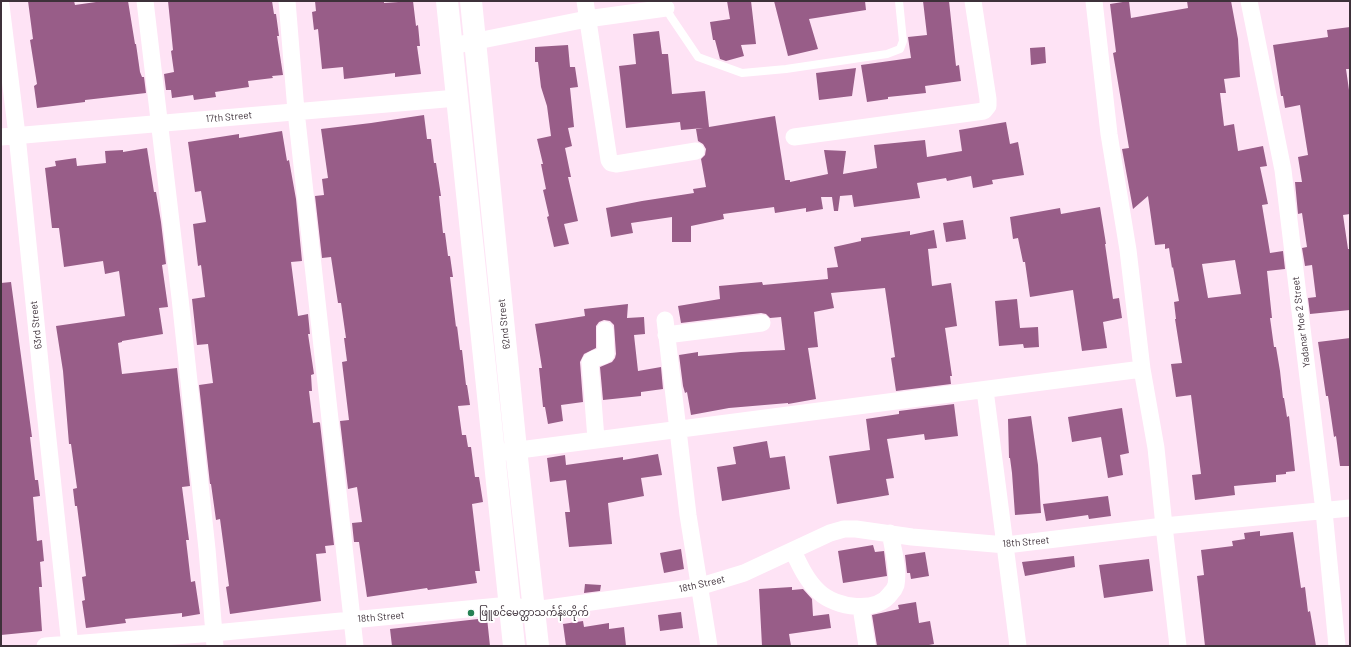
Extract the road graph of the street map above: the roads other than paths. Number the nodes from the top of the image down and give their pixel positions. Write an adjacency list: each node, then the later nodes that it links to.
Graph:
1 (145, 1): 17 (street)
2 (287, 1): 16 (street)
3 (447, 1): 14 (main road)
4 (471, 1): 13 (main road, 62nd Street)
5 (585, 1): 12 (street)
6 (899, 1): 11 (lane)
7 (973, 1): 19 (street)
8 (1094, 1): 23 (street)
9 (1249, 1): 30 (street, Yadanar Moe 2 Street)
10 (1, 4): 18 (street, 63rd Street)
11 (668, 4): 12 (street)
12 (587, 19): 13 (street); 20 (street)
13 (476, 41): 14 (street); 27 (main road, 62nd Street)
14 (452, 46): 15 (main road)
15 (457, 98): 16 (street, 17th Street); 28 (main road)
16 (296, 111): 17 (street, 17th Street); 39 (street)
17 (159, 124): 18 (street, 17th Street); 40 (street)
18 (9, 136): 41 (street, 63rd Street)
19 (794, 137)
20 (696, 151)
21 (762, 323): 25 (street)
22 (605, 330): 26 (street)
23 (1142, 369): 24 (street); 31 (street)
24 (985, 390): 25 (street); 33 (street)
25 (677, 429): 26 (street); 35 (street)
26 (596, 439): 27 (street)
27 (516, 449): 28 (street); 38 (main road, 62nd Street)
28 (494, 454): 36 (main road)
29 (1350, 508): 30 (street, 18th Street)
30 (1324, 511): 31 (street, 18th Street); 50 (street, Yadanar Moe 2 Street)
31 (1164, 526): 33 (street, 18th Street); 49 (street)
32 (890, 533): 33 (street, 18th Street); 34 (street, 18th Street); 37 (street)
33 (1006, 545): 48 (street)
34 (793, 551): 35 (street, 18th Street); 37 (street)
35 (698, 587): 38 (street, 18th Street); 46 (street)
36 (510, 605): 38 (street, 18th Street); 39 (street, 18th Street); 44 (main road)
37 (861, 607): 47 (street)
38 (534, 610): 45 (main road, 62nd Street)
39 (352, 620): 40 (street, 18th Street); 43 (street)
40 (215, 639): 41 (street, 18th Street)
41 (70, 645): 42 (street, 18th Street)
42 (45, 646)
43 (355, 646)
44 (514, 646)
45 (538, 646)
46 (709, 646)
47 (867, 646)
48 (1018, 646)
49 (1178, 646)
50 (1337, 646)

